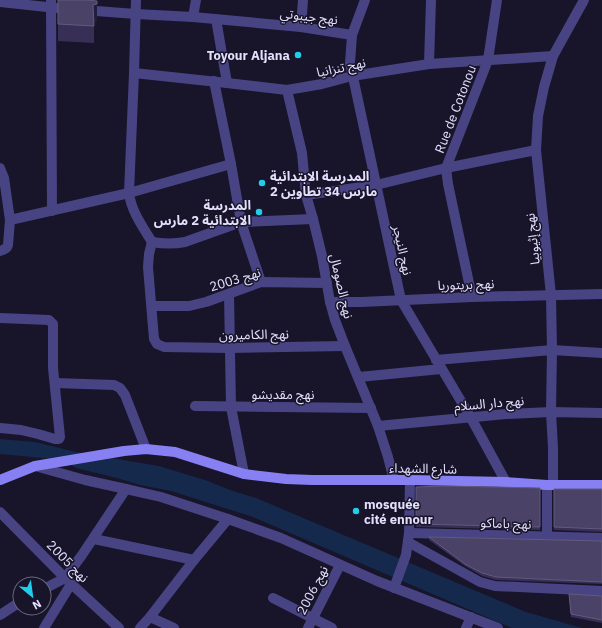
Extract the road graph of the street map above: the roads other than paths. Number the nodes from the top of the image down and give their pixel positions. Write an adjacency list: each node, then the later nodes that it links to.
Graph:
1 (136, 0): 10 (street)
2 (196, 0): 11 (street)
3 (303, 0): 13 (street)
4 (365, 0): 14 (street, نهج النيجر)
5 (431, 0): 17 (street)
6 (497, 0): 16 (street, Rue de Cotonou)
7 (584, 0): 15 (street, نهج إثيوبيا)
8 (0, 2): 9 (street, نهج جيبوتي)
9 (51, 4): 10 (street, نهج جيبوتي); 30 (street)
10 (136, 14): 11 (street, نهج جيبوتي); 18 (street)
11 (193, 17): 12 (street, نهج جيبوتي)
12 (216, 19): 13 (street, نهج جيبوتي); 21 (street)
13 (301, 27): 14 (street, نهج جيبوتي)
14 (352, 34): 19 (street, نهج النيجر)
15 (553, 56): 16 (street, نهج تنزانيا); 23 (street, نهج إثيوبيا)
16 (488, 60): 17 (street, نهج تنزانيا); 26 (street, Rue de Cotonou)
17 (429, 64): 19 (street, نهج تنزانيا)
18 (134, 73): 20 (street, نهج تنزانيا); 28 (street)
19 (352, 76): 22 (street, نهج تنزانيا); 27 (street, نهج النيجر)
20 (214, 81): 21 (street, نهج تنزانيا); 24 (street)
21 (227, 83): 22 (street, نهج تنزانيا)
22 (287, 90): 29 (street, نهج الصومال)
23 (536, 150): 26 (street); 40 (street, نهج إثيوبيا)
24 (231, 164): 28 (street); 33 (street)
25 (0, 168): 32 (street)
26 (446, 168): 27 (street); 41 (street, Rue de Cotonou)
27 (376, 185): 29 (street); 42 (street, نهج النيجر)
28 (128, 193): 30 (street); 34 (street)
29 (306, 195): 31 (street, نهج الصومال)
30 (52, 211): 32 (street)
31 (313, 219): 33 (street); 37 (street, نهج الصومال)
32 (10, 220): 35 (street)
33 (241, 222): 34 (street); 36 (street)
34 (152, 242): 44 (street)
35 (0, 251)
36 (261, 282): 37 (street, نهج 2003); 38 (street, نهج 2003)
37 (327, 283): 43 (street, نهج الصومال)
38 (229, 294): 44 (street, نهج 2003); 47 (street)
39 (602, 294): 40 (street, نهج بريتوريا)
40 (551, 295): 41 (street, نهج بريتوريا); 48 (street, نهج إثيوبيا)
41 (472, 297): 42 (street, نهج بريتوريا)
42 (401, 300): 43 (street, نهج بريتوريا); 50 (street, نهج النيجر)
43 (330, 302): 46 (street, نهج الصومال)
44 (152, 306): 47 (street, نهج الكاميرون)
45 (0, 318): 52 (street)
46 (345, 346): 47 (street, نهج الكاميرون); 51 (street, نهج الصومال)
47 (229, 348): 54 (street)
48 (552, 350): 49 (street); 50 (street); 56 (street, نهج إثيوبيا)
49 (602, 353)
50 (439, 364): 51 (street); 58 (street, نهج النيجر)
51 (358, 377): 55 (street, نهج الصومال)
52 (55, 383): 60 (street); 61 (street)
53 (195, 406): 54 (street, نهج مقديشو)
54 (231, 407): 55 (street, نهج مقديشو); 63 (street)
55 (371, 408): 59 (street, نهج الصومال)
56 (551, 412): 57 (street, نهج دار السلام); 58 (street, نهج دار السلام); 68 (street, نهج إثيوبيا)
57 (602, 414)
58 (471, 418): 59 (street, نهج دار السلام); 67 (street, نهج النيجر)
59 (378, 426): 65 (street, نهج الصومال)
60 (0, 428)
61 (146, 449): 62 (main road, شارع الشهداء); 63 (main road, شارع الشهداء)
62 (36, 466): 64 (main road, شارع الشهداء); 70 (street)
63 (244, 474): 65 (main road, شارع الشهداء)
64 (0, 480)
65 (394, 480): 66 (main road, شارع الشهداء)
66 (410, 480): 67 (main road, شارع الشهداء); 75 (street)
67 (506, 482): 68 (main road, شارع الشهداء)
68 (550, 485): 69 (main road, شارع الشهداء); 73 (street, نهج إثيوبيا)
69 (602, 485)
70 (126, 489): 72 (street); 74 (street)
71 (0, 512): 79 (street, نهج 2005)
72 (228, 519): 77 (street); 78 (street)
73 (547, 537): 75 (street, نهج باماكو); 76 (street, نهج باماكو)
74 (94, 538): 77 (street); 79 (street)
75 (408, 538): 81 (street); 82 (street)
76 (602, 538)
77 (194, 560): 86 (street)
78 (340, 565): 81 (street); 87 (street, نهج 2006)
79 (68, 581): 80 (street); 89 (street); 90 (street, نهج 2005)
80 (52, 586)
81 (395, 586): 88 (street)
82 (602, 591)
83 (273, 598): 87 (street)
84 (12, 607): 85 (street)
85 (0, 615)
86 (150, 617): 91 (street); 92 (street)
87 (312, 618): 93 (street, نهج 2006); 94 (street)
88 (471, 618): 95 (street); 96 (street)
89 (44, 628)
90 (119, 628)
91 (140, 628)
92 (174, 628)
93 (308, 628)
94 (332, 628)
95 (466, 628)
96 (498, 628)

